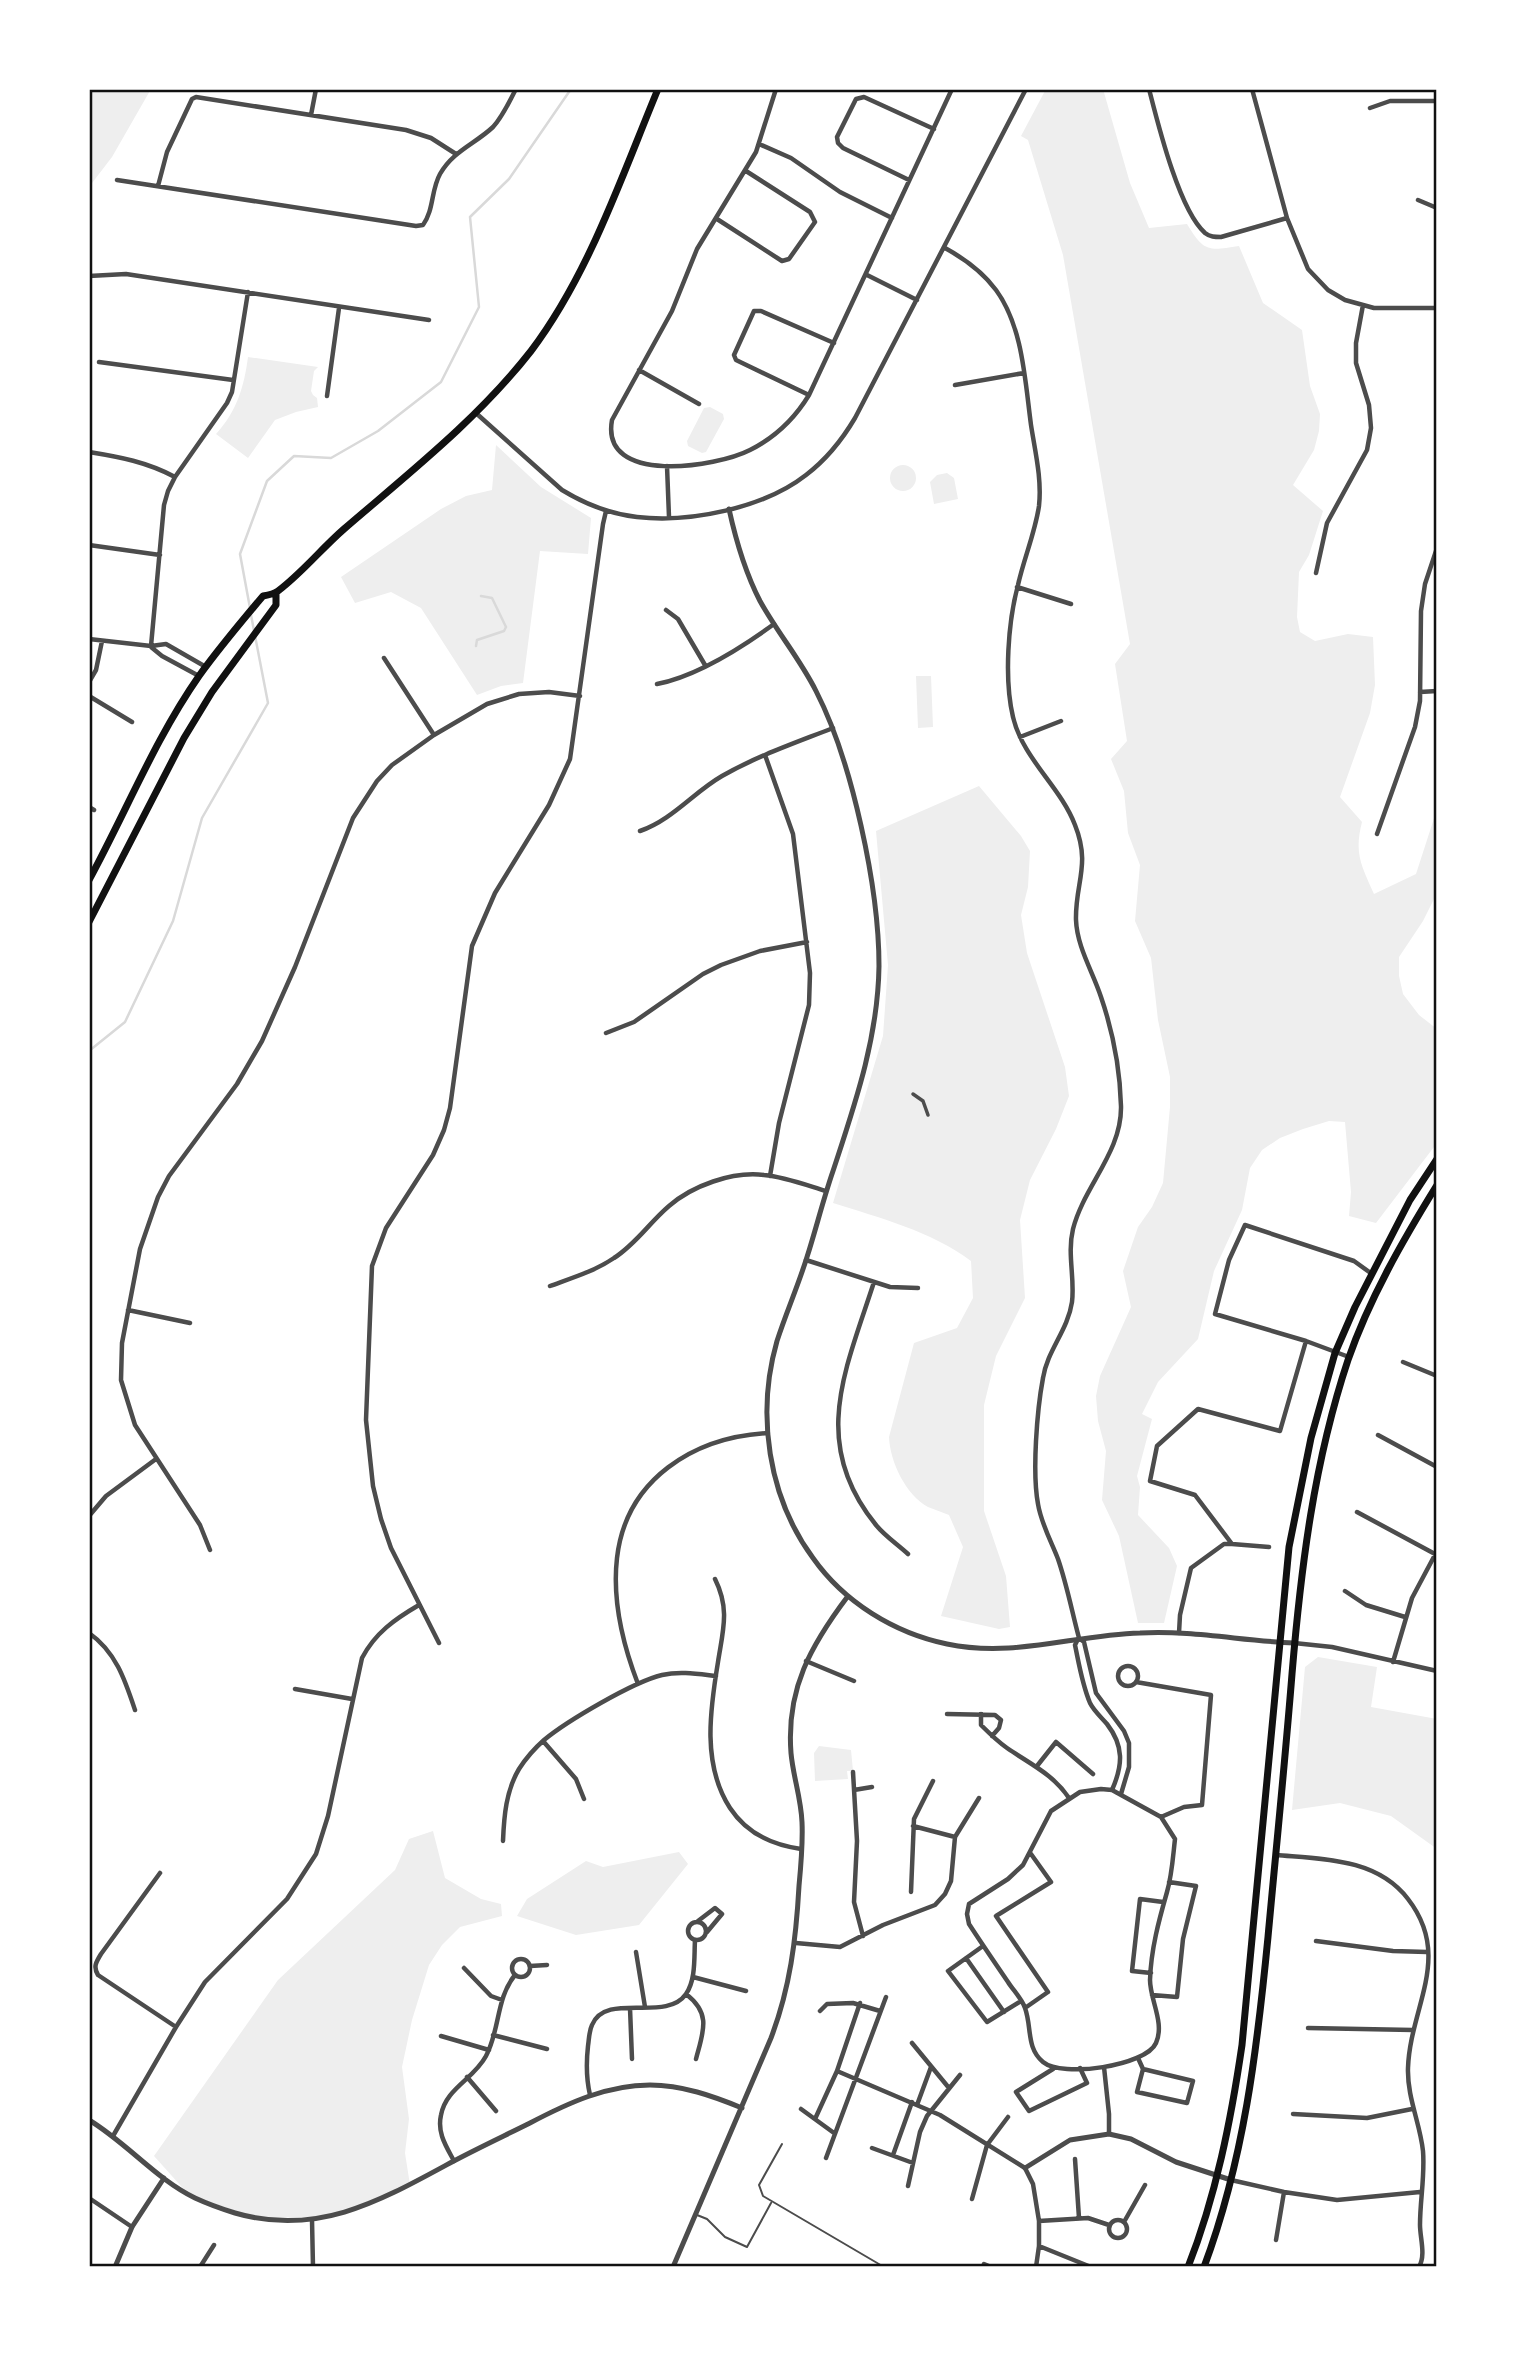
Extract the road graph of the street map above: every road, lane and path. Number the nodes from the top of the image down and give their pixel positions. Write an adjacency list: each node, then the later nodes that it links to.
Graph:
1 (316, 89): 11 (street)
2 (516, 89): 14 (street)
3 (658, 89): 42 (main road)
4 (776, 89): 13 (street)
5 (953, 89): 12 (street)
6 (1026, 89): 24 (street)
7 (1149, 89): 22 (street)
8 (1252, 89): 22 (street)
9 (1437, 101): 10 (street)
10 (1370, 108)
11 (311, 115): 14 (street); 18 (street)
12 (934, 129): 17 (street); 17 (street)
13 (759, 144): 15 (street); 21 (street)
14 (456, 154): 18 (street)
15 (746, 171): 23 (street); 23 (street)
16 (117, 180): 18 (street)
17 (909, 180): 21 (street)
18 (158, 186)
19 (1418, 200): 20 (street)
20 (1437, 208)
21 (892, 218): 25 (street)
22 (1287, 218): 29 (street)
23 (717, 219): 35 (street)
24 (945, 248): 28 (street); 36 (street)
25 (867, 275): 28 (street); 33 (street)
26 (89, 276): 27 (street)
27 (248, 292): 30 (street); 37 (street)
28 (917, 300): 46 (street)
29 (1363, 306): 31 (street); 52 (street)
30 (339, 308): 32 (street); 40 (street)
31 (1437, 308)
32 (429, 320)
33 (834, 344): 39 (street); 39 (street)
34 (99, 362): 37 (street)
35 (639, 370): 41 (street); 44 (street)
36 (1024, 373): 38 (street); 53 (street)
37 (233, 380): 45 (street)
38 (955, 385)
39 (809, 394): 44 (street)
40 (327, 396)
41 (699, 404)
42 (477, 414): 47 (street); 54 (main road)
43 (89, 452): 45 (street)
44 (667, 466): 48 (street)
45 (175, 477): 51 (street)
46 (729, 509): 48 (street); 57 (street)
47 (606, 511): 48 (street); 72 (street)
48 (668, 517)
49 (89, 545): 51 (street)
50 (1437, 548): 70 (street)
51 (160, 555): 60 (street)
52 (1316, 573)
53 (1017, 587): 55 (street); 77 (street)
54 (276, 593): 65 (main road); 82 (main road)
55 (1071, 604)
56 (666, 610): 64 (street)
57 (774, 624): 64 (street); 75 (street)
58 (89, 639): 59 (street)
59 (102, 640): 60 (street); 67 (street)
60 (151, 646): 61 (street); 63 (street)
61 (178, 650): 63 (street); 65 (street)
62 (384, 658): 76 (street)
63 (172, 661): 66 (street)
64 (705, 665): 68 (street)
65 (206, 667): 66 (main road)
66 (199, 676): 81 (main road)
67 (89, 682)
68 (657, 684)
69 (1437, 691): 70 (street)
70 (1420, 692): 80 (street)
71 (89, 696): 74 (street)
72 (580, 696): 76 (street); 117 (street)
73 (1061, 721): 77 (street)
74 (132, 722)
75 (833, 728): 78 (street); 90 (street)
76 (434, 735): 96 (street)
77 (1020, 737): 121 (street)
78 (765, 755): 79 (street); 83 (street)
79 (640, 831)
80 (1377, 834)
81 (89, 880)
82 (89, 922)
83 (807, 942): 84 (street); 88 (street)
84 (606, 1033)
85 (913, 1094): 86 (street)
86 (928, 1115)
87 (1437, 1159): 92 (main road)
88 (771, 1176): 90 (street); 94 (street)
89 (1437, 1185): 100 (main road)
90 (826, 1191): 91 (street)
91 (806, 1260): 93 (street); 103 (street)
92 (1372, 1274): 98 (street); 99 (main road)
93 (874, 1282): 95 (street); 113 (street)
94 (550, 1286)
95 (918, 1288)
96 (128, 1310): 97 (street); 105 (street)
97 (190, 1323)
98 (1306, 1341): 99 (street); 109 (street)
99 (1335, 1353): 100 (street); 122 (main road)
100 (1349, 1357): 124 (main road)
101 (1404, 1362): 102 (street)
102 (1437, 1376)
103 (768, 1433): 116 (street); 131 (street)
104 (1378, 1435): 106 (street)
105 (156, 1459): 108 (street); 111 (street)
106 (1437, 1466)
107 (1357, 1512): 112 (street)
108 (89, 1516)
109 (1232, 1544): 110 (street); 120 (street)
110 (1269, 1547)
111 (210, 1550)
112 (1436, 1553): 118 (street)
113 (908, 1554)
114 (715, 1579): 128 (street)
115 (1345, 1591): 118 (street)
116 (848, 1596): 121 (street); 125 (street)
117 (419, 1605): 123 (street); 133 (street)
118 (1405, 1617): 126 (street)
119 (89, 1633): 134 (street)
120 (1179, 1633): 121 (street); 122 (street)
121 (1079, 1638): 145 (street); 146 (street)
122 (1279, 1642): 124 (street); 234 (main road)
123 (439, 1643)
124 (1294, 1643): 126 (street); 156 (main road)
125 (805, 1660): 129 (street); 154 (street)
126 (1393, 1662): 127 (street)
127 (1437, 1671)
128 (716, 1676): 131 (street); 154 (street)
129 (854, 1681)
130 (1136, 1682): 130 (street); 150 (street)
131 (638, 1684): 138 (street)
132 (295, 1689): 133 (street)
133 (352, 1699): 190 (street)
134 (135, 1710)
135 (947, 1714): 136 (street)
136 (981, 1714): 137 (street); 137 (street)
137 (992, 1736): 139 (street)
138 (543, 1741): 149 (street); 153 (street)
139 (1037, 1766): 141 (street); 148 (street)
140 (853, 1772): 144 (street)
141 (1093, 1774)
142 (933, 1781): 151 (street)
143 (872, 1787): 144 (street)
144 (854, 1790): 163 (street)
145 (1112, 1790): 146 (street); 148 (street)
146 (1121, 1794): 150 (street)
147 (979, 1798): 152 (street)
148 (1069, 1798): 155 (street)
149 (584, 1799)
150 (1161, 1817): 158 (street)
151 (913, 1826): 152 (street); 159 (street)
152 (955, 1837): 163 (street)
153 (503, 1841)
154 (802, 1849): 166 (street)
155 (1031, 1854): 167 (street); 186 (street)
156 (1275, 1855): 169 (street); 236 (main road)
157 (160, 1873): 190 (street)
158 (1169, 1882): 160 (street); 179 (street)
159 (911, 1892)
160 (1163, 1902): 174 (street); 174 (street)
161 (697, 1922): 162 (street); 162 (street); 164 (street)
162 (706, 1933): 164 (street)
163 (863, 1936): 166 (street)
164 (695, 1940): 176 (street)
165 (1316, 1941): 169 (street)
166 (796, 1943): 213 (street)
167 (983, 1946): 170 (street); 182 (street)
168 (636, 1952): 184 (street)
169 (1427, 1952): 192 (street)
170 (966, 1958): 189 (street); 189 (street)
171 (547, 1965): 172 (street)
172 (530, 1966): 175 (street); 175 (street)
173 (464, 1968): 181 (street)
174 (1151, 1973): 179 (street)
175 (515, 1975): 181 (street)
176 (693, 1977): 177 (street); 178 (street)
177 (746, 1991)
178 (686, 1994): 184 (street); 200 (street)
179 (1152, 1995): 198 (street)
180 (886, 1997): 188 (street)
181 (502, 2000): 193 (street)
182 (1021, 2001): 186 (street); 189 (street)
183 (860, 2003): 187 (street); 188 (street); 206 (street)
184 (645, 2007): 185 (street)
185 (630, 2008): 199 (street); 211 (street)
186 (1025, 2008): 204 (street)
187 (820, 2011)
188 (880, 2011): 209 (street)
189 (1004, 2012)
190 (176, 2026): 224 (street)
191 (1308, 2028): 192 (street)
192 (1413, 2030): 215 (street)
193 (494, 2035): 196 (street); 197 (street)
194 (441, 2036): 197 (street)
195 (912, 2043): 201 (street)
196 (547, 2049)
197 (489, 2050): 208 (street)
198 (1138, 2058): 202 (street); 205 (street)
199 (632, 2059)
200 (695, 2059)
201 (931, 2067): 210 (street); 212 (street)
202 (1104, 2067): 203 (street); 223 (street)
203 (1080, 2068): 204 (street); 204 (street)
204 (1053, 2069)
205 (1143, 2069): 205 (street)
206 (836, 2071): 209 (street); 220 (street)
207 (960, 2075): 210 (street)
208 (467, 2077): 217 (street); 231 (street)
209 (855, 2077): 212 (street); 222 (street)
210 (949, 2088): 216 (street)
211 (590, 2095): 213 (street); 231 (street)
212 (914, 2104): 216 (street); 228 (street)
213 (742, 2108): 244 (street)
214 (801, 2109): 220 (street)
215 (1412, 2109): 218 (street); 240 (street)
216 (930, 2111): 226 (street); 232 (street)
217 (496, 2112)
218 (1293, 2115)
219 (1008, 2117): 226 (street)
220 (815, 2119): 222 (street)
221 (89, 2120): 224 (street)
222 (834, 2133): 229 (street)
223 (1108, 2134): 233 (street); 234 (street)
224 (113, 2136): 235 (street)
225 (782, 2144): 243 (lane)
226 (987, 2145): 233 (street); 242 (street)
227 (872, 2148): 228 (street)
228 (892, 2155): 232 (street)
229 (826, 2158)
230 (1075, 2159): 245 (street)
231 (454, 2161): 246 (street)
232 (913, 2163): 238 (street)
233 (1025, 2168): 247 (street)
234 (1216, 2176): 236 (street); 263 (main road)
235 (163, 2178): 246 (street); 250 (street)
236 (1231, 2180): 239 (street); 264 (main road)
237 (1145, 2185): 248 (street)
238 (908, 2186)
239 (1284, 2192): 240 (street); 251 (street)
240 (1420, 2192): 265 (street)
241 (89, 2198): 250 (street)
242 (972, 2199)
243 (771, 2203): 244 (lane); 259 (lane)
244 (697, 2215): 258 (street)
245 (1079, 2218): 247 (street); 249 (street)
246 (312, 2220): 257 (street)
247 (1039, 2221): 253 (street)
248 (1124, 2222): 249 (street); 249 (street)
249 (1109, 2225)
250 (132, 2227): 255 (street)
251 (1276, 2240)
252 (214, 2245): 256 (street)
253 (1039, 2246): 261 (street); 262 (street)
254 (984, 2264): 260 (street)
255 (115, 2267)
256 (200, 2267)
257 (313, 2267)
258 (673, 2267)
259 (884, 2267)
260 (991, 2267)
261 (1036, 2267)
262 (1091, 2267)
263 (1188, 2267)
264 (1204, 2267)
265 (1419, 2267)

